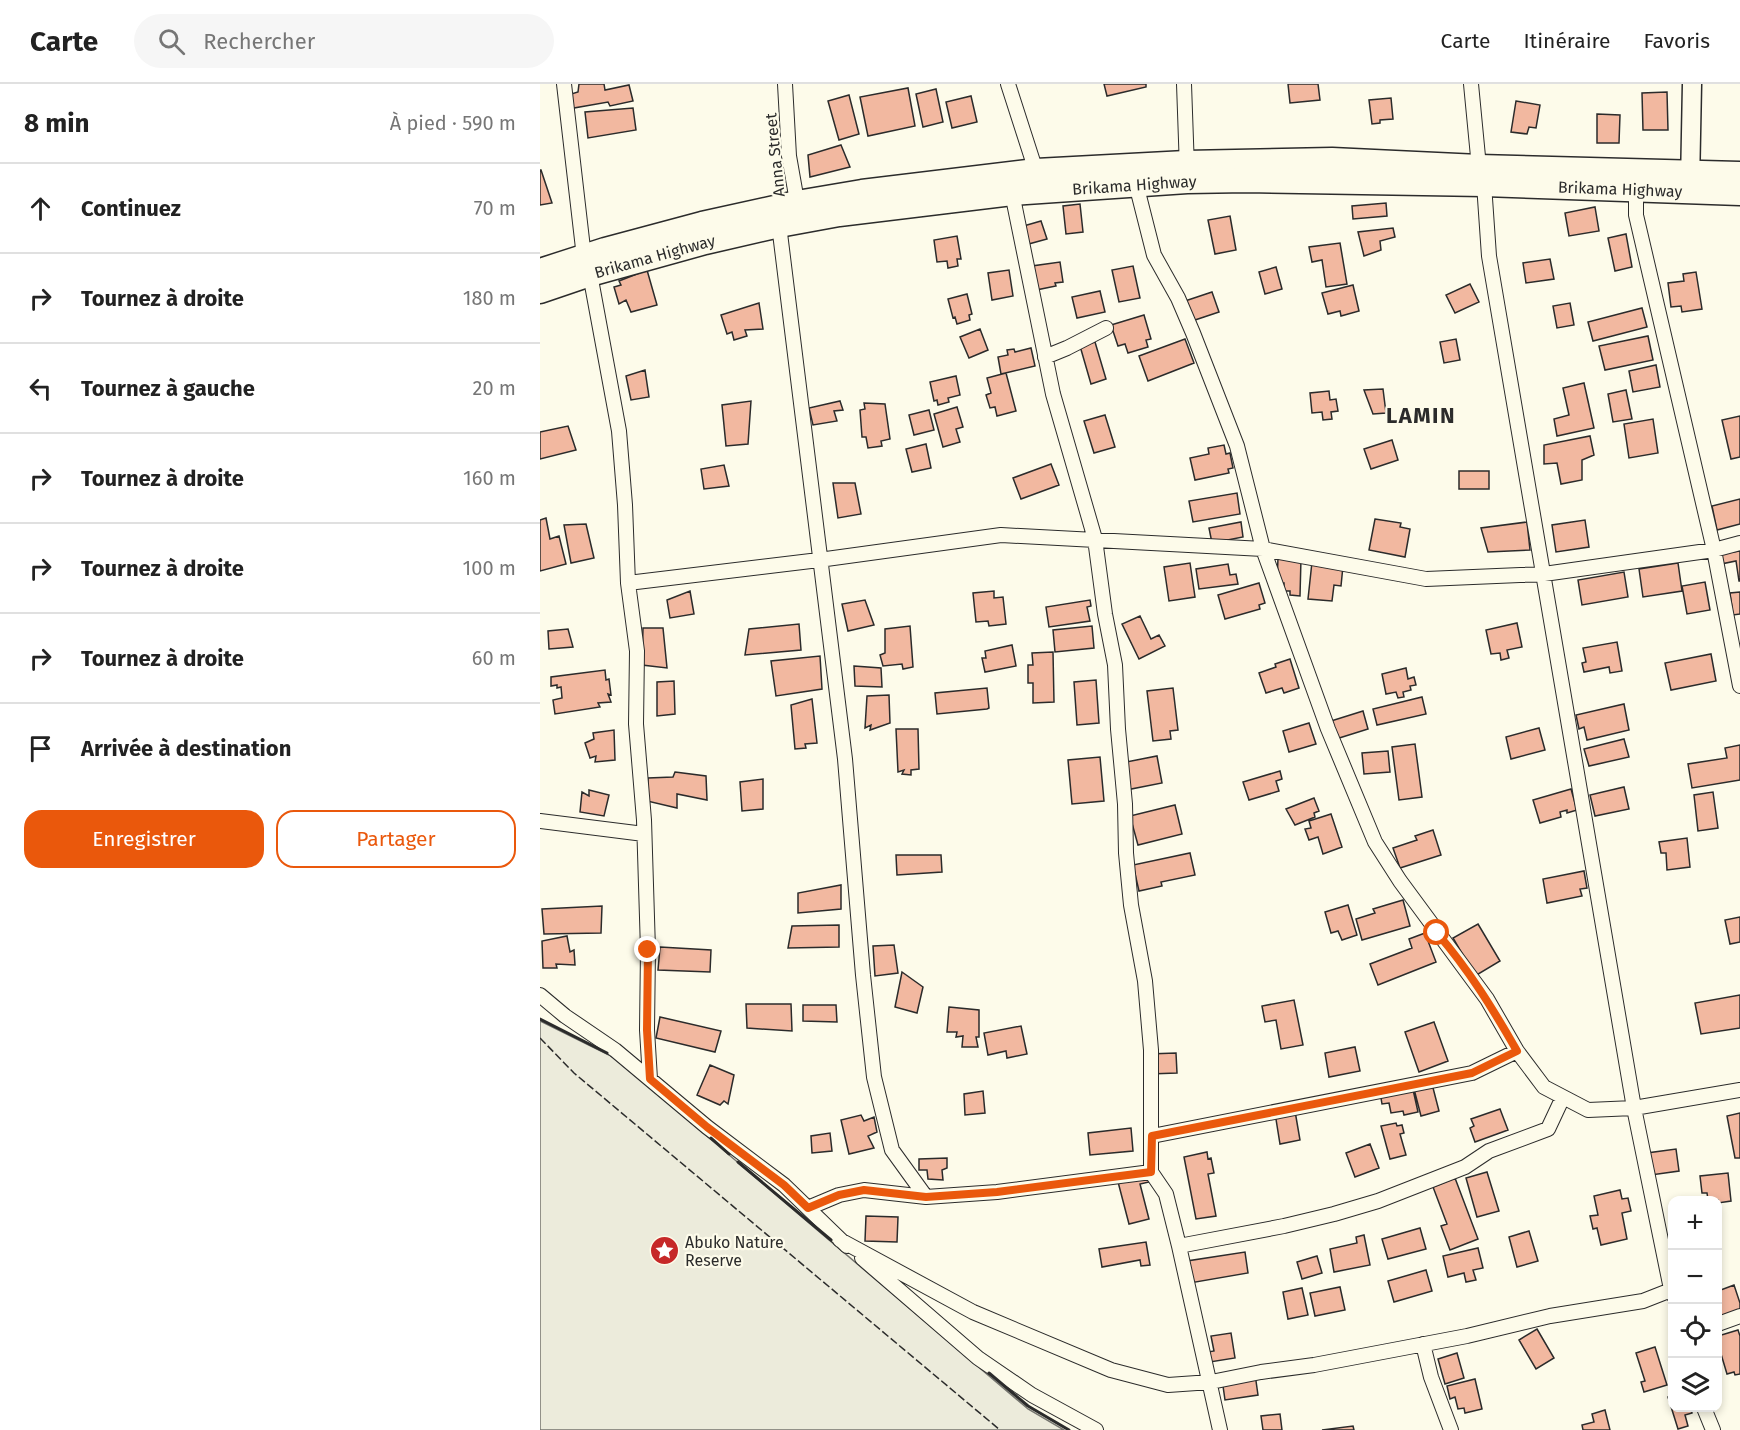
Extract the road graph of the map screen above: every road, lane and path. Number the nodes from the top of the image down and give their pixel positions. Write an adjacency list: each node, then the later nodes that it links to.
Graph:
1 (564, 84): 17 (street)
2 (785, 84): 16 (street, Anna Street)
3 (1008, 84): 7 (street)
4 (1184, 84): 8 (street)
5 (1471, 84): 10 (street)
6 (1692, 84): 11 (main road)
7 (1036, 171): 8 (highway, Brikama Highway); 16 (highway, Brikama Highway)
8 (1187, 172): 10 (highway, Brikama Highway); 12 (highway, Brikama Highway)
9 (1740, 174): 11 (highway, Brikama Highway)
10 (1482, 176): 11 (highway, Brikama Highway); 13 (highway, Brikama Highway); 27 (street)
11 (1691, 182): 13 (highway, Brikama Highway); 15 (highway, Brikama Highway)
12 (1136, 184): 14 (highway, Brikama Highway); 24 (street)
13 (1636, 190): 25 (street)
14 (1012, 193): 16 (highway, Brikama Highway); 21 (street)
15 (1740, 193)
16 (792, 217): 17 (highway, Brikama Highway); 26 (street, Anna Street)
17 (587, 265): 18 (highway, Brikama Highway); 19 (highway, Brikama Highway); 28 (street)
18 (540, 271)
19 (540, 291)
20 (1106, 328): 21 (street)
21 (1046, 357): 22 (street)
22 (1095, 539): 24 (street); 26 (street); 38 (street)
23 (1740, 543): 25 (street)
24 (1263, 549): 27 (street); 33 (street)
25 (1714, 550): 27 (street); 29 (street)
26 (819, 560): 28 (street); 40 (street, Anna Street)
27 (1544, 574): 37 (street)
28 (628, 583): 31 (street)
29 (1740, 686)
30 (540, 821): 31 (street)
31 (644, 834): 34 (street)
32 (540, 995): 34 (street)
33 (1517, 1051): 36 (street); 38 (street)
34 (650, 1079): 41 (street)
35 (1740, 1090): 37 (street)
36 (1563, 1097): 37 (street); 43 (street)
37 (1634, 1108): 44 (street)
38 (1152, 1136): 39 (street)
39 (1151, 1172): 40 (street); 43 (street)
40 (926, 1197): 41 (street)
41 (808, 1208): 42 (street)
42 (840, 1240): 49 (street); 52 (street)
43 (1179, 1246): 49 (street)
44 (1668, 1273)
45 (1668, 1293): 48 (street)
46 (1740, 1316): 47 (street)
47 (1722, 1323)
48 (1423, 1344): 49 (street); 54 (street)
49 (1211, 1382): 53 (street)
50 (1705, 1412): 51 (street)
51 (1709, 1428)
52 (1096, 1430)
53 (1220, 1430)
54 (1451, 1430)

